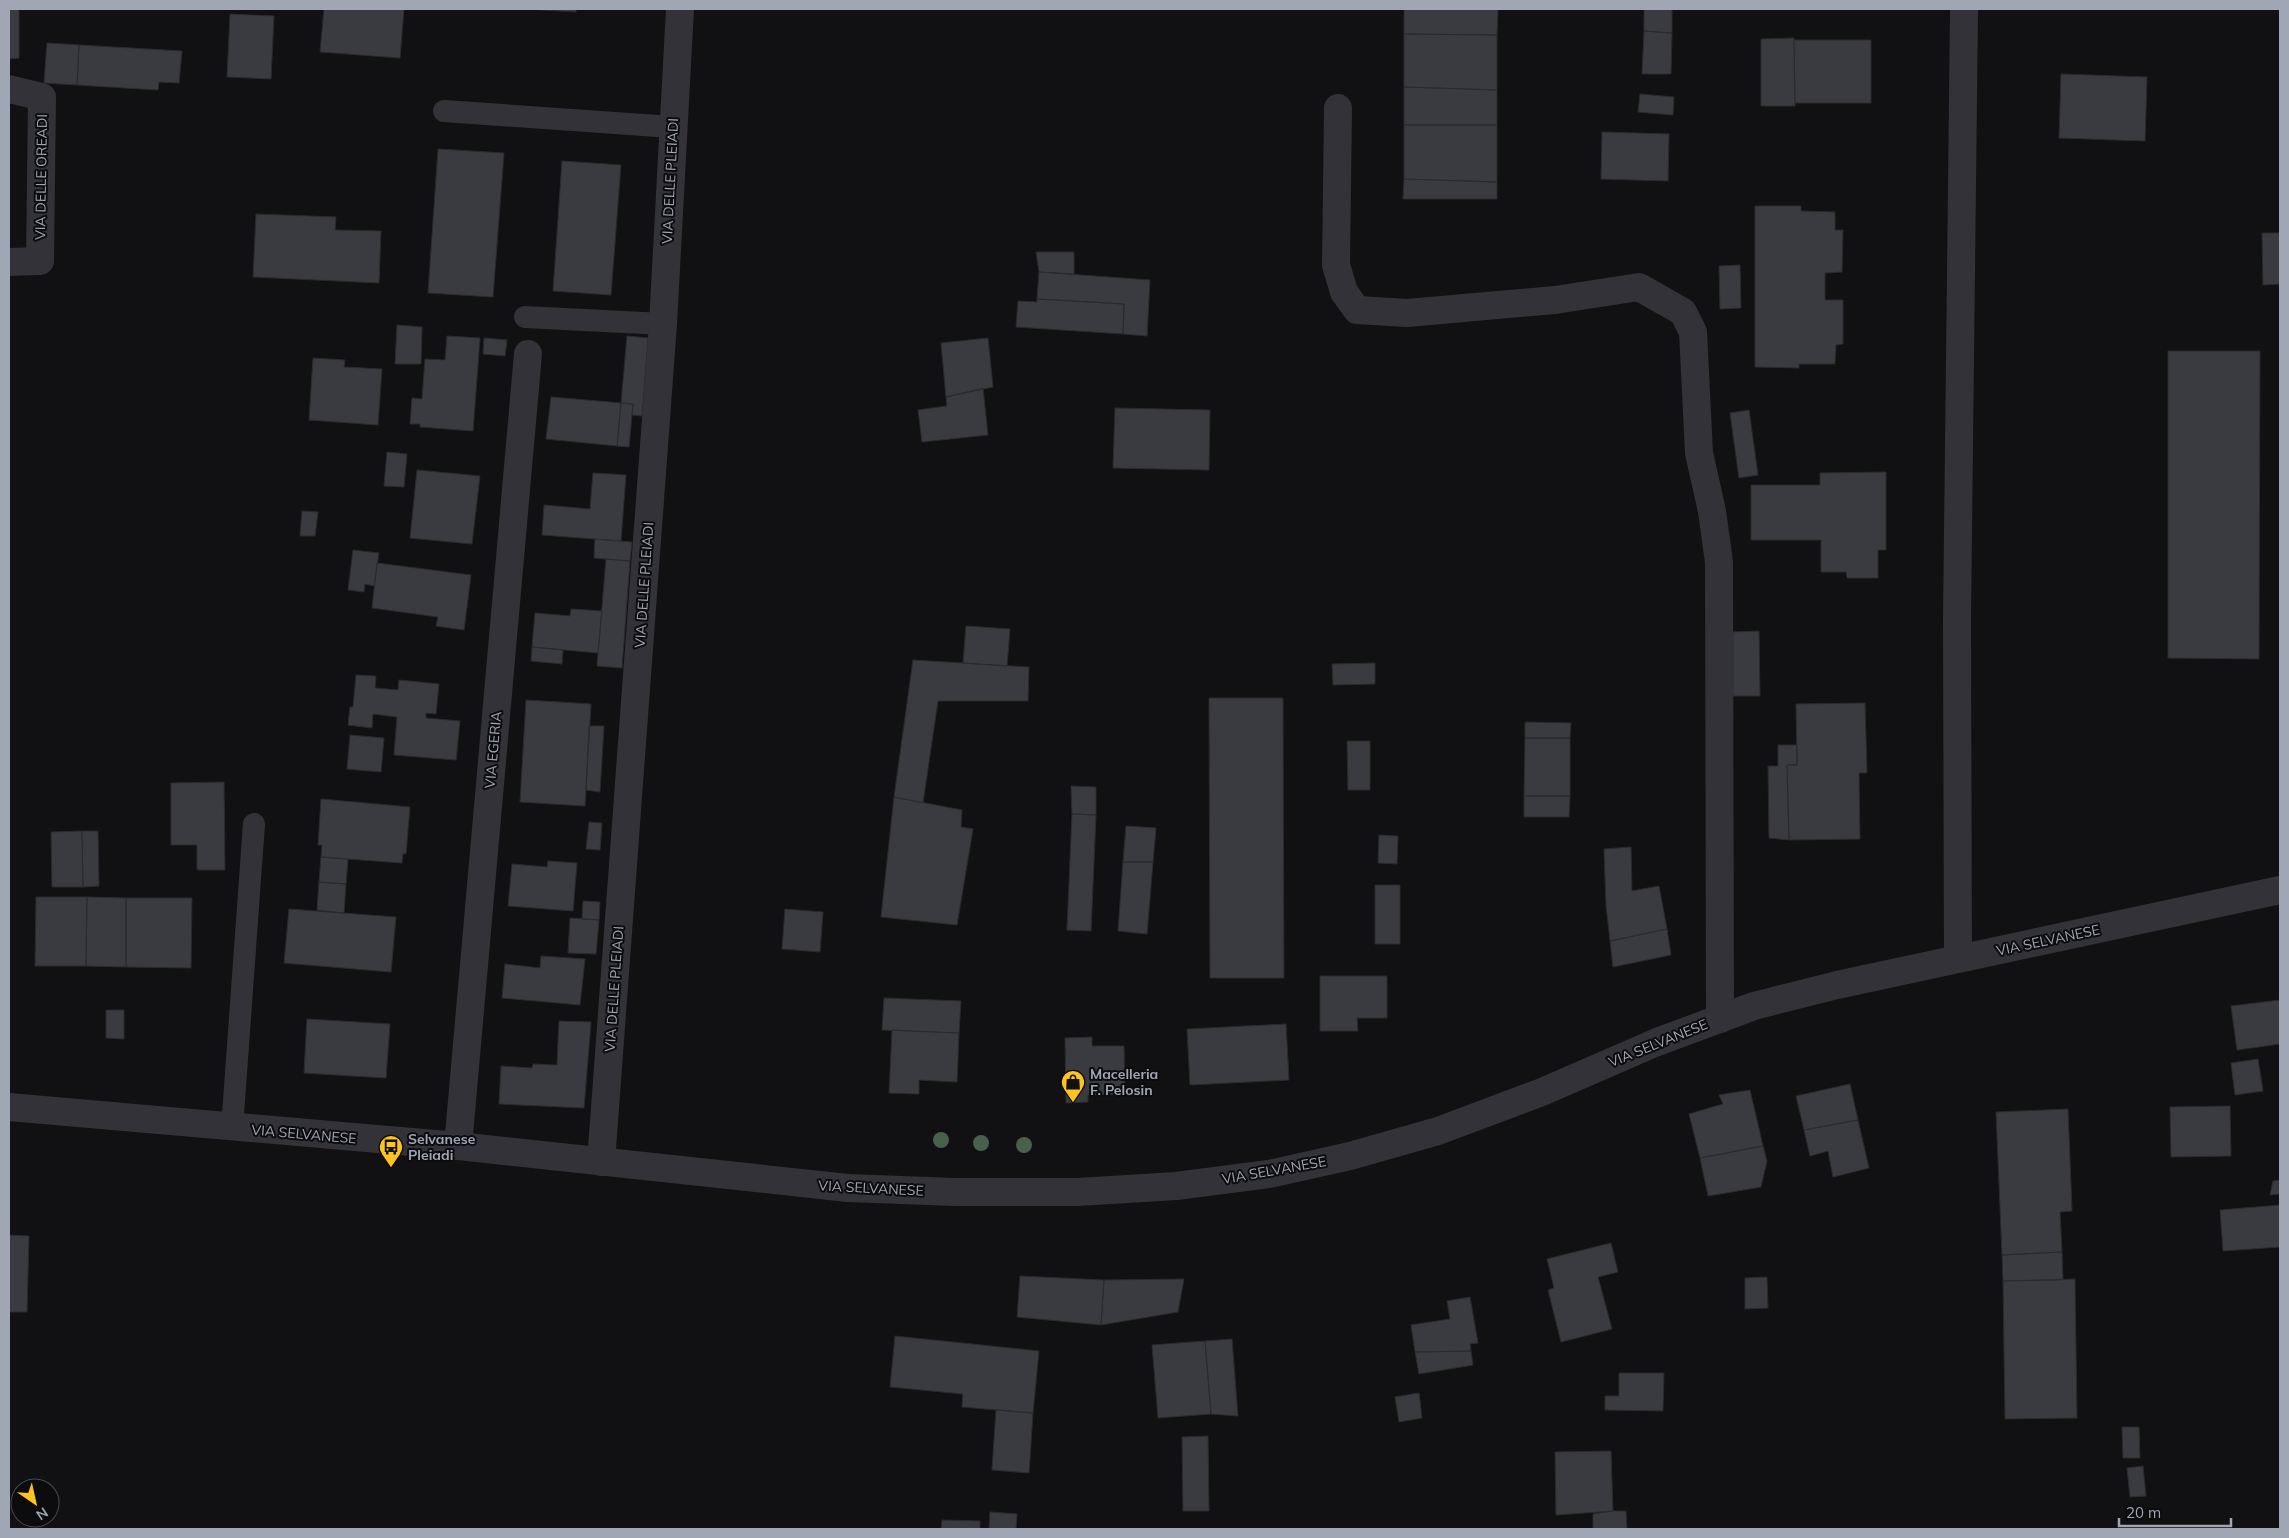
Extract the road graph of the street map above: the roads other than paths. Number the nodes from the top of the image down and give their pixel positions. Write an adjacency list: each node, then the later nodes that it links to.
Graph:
1 (680, 9): 6 (street, VIA DELLE PLEIADI)
2 (1964, 9): 13 (street)
3 (9, 90): 7 (street, VIA DELLE OREADI)
4 (1338, 108): 14 (street)
5 (444, 111): 6 (lane)
6 (672, 127): 9 (street, VIA DELLE PLEIADI)
7 (9, 262)
8 (525, 317): 9 (lane)
9 (663, 324): 18 (street, VIA DELLE PLEIADI)
10 (528, 354): 17 (street, VIA EGERIA)
11 (254, 824): 16 (lane, VIA SELVANESE)
12 (2280, 890): 13 (street, VIA SELVANESE)
13 (1958, 959): 14 (street, VIA SELVANESE)
14 (1720, 1019): 18 (street, VIA SELVANESE)
15 (9, 1107): 16 (street, VIA SELVANESE)
16 (232, 1128): 17 (street, VIA SELVANESE)
17 (458, 1146): 18 (street, VIA SELVANESE)
18 (601, 1162)

